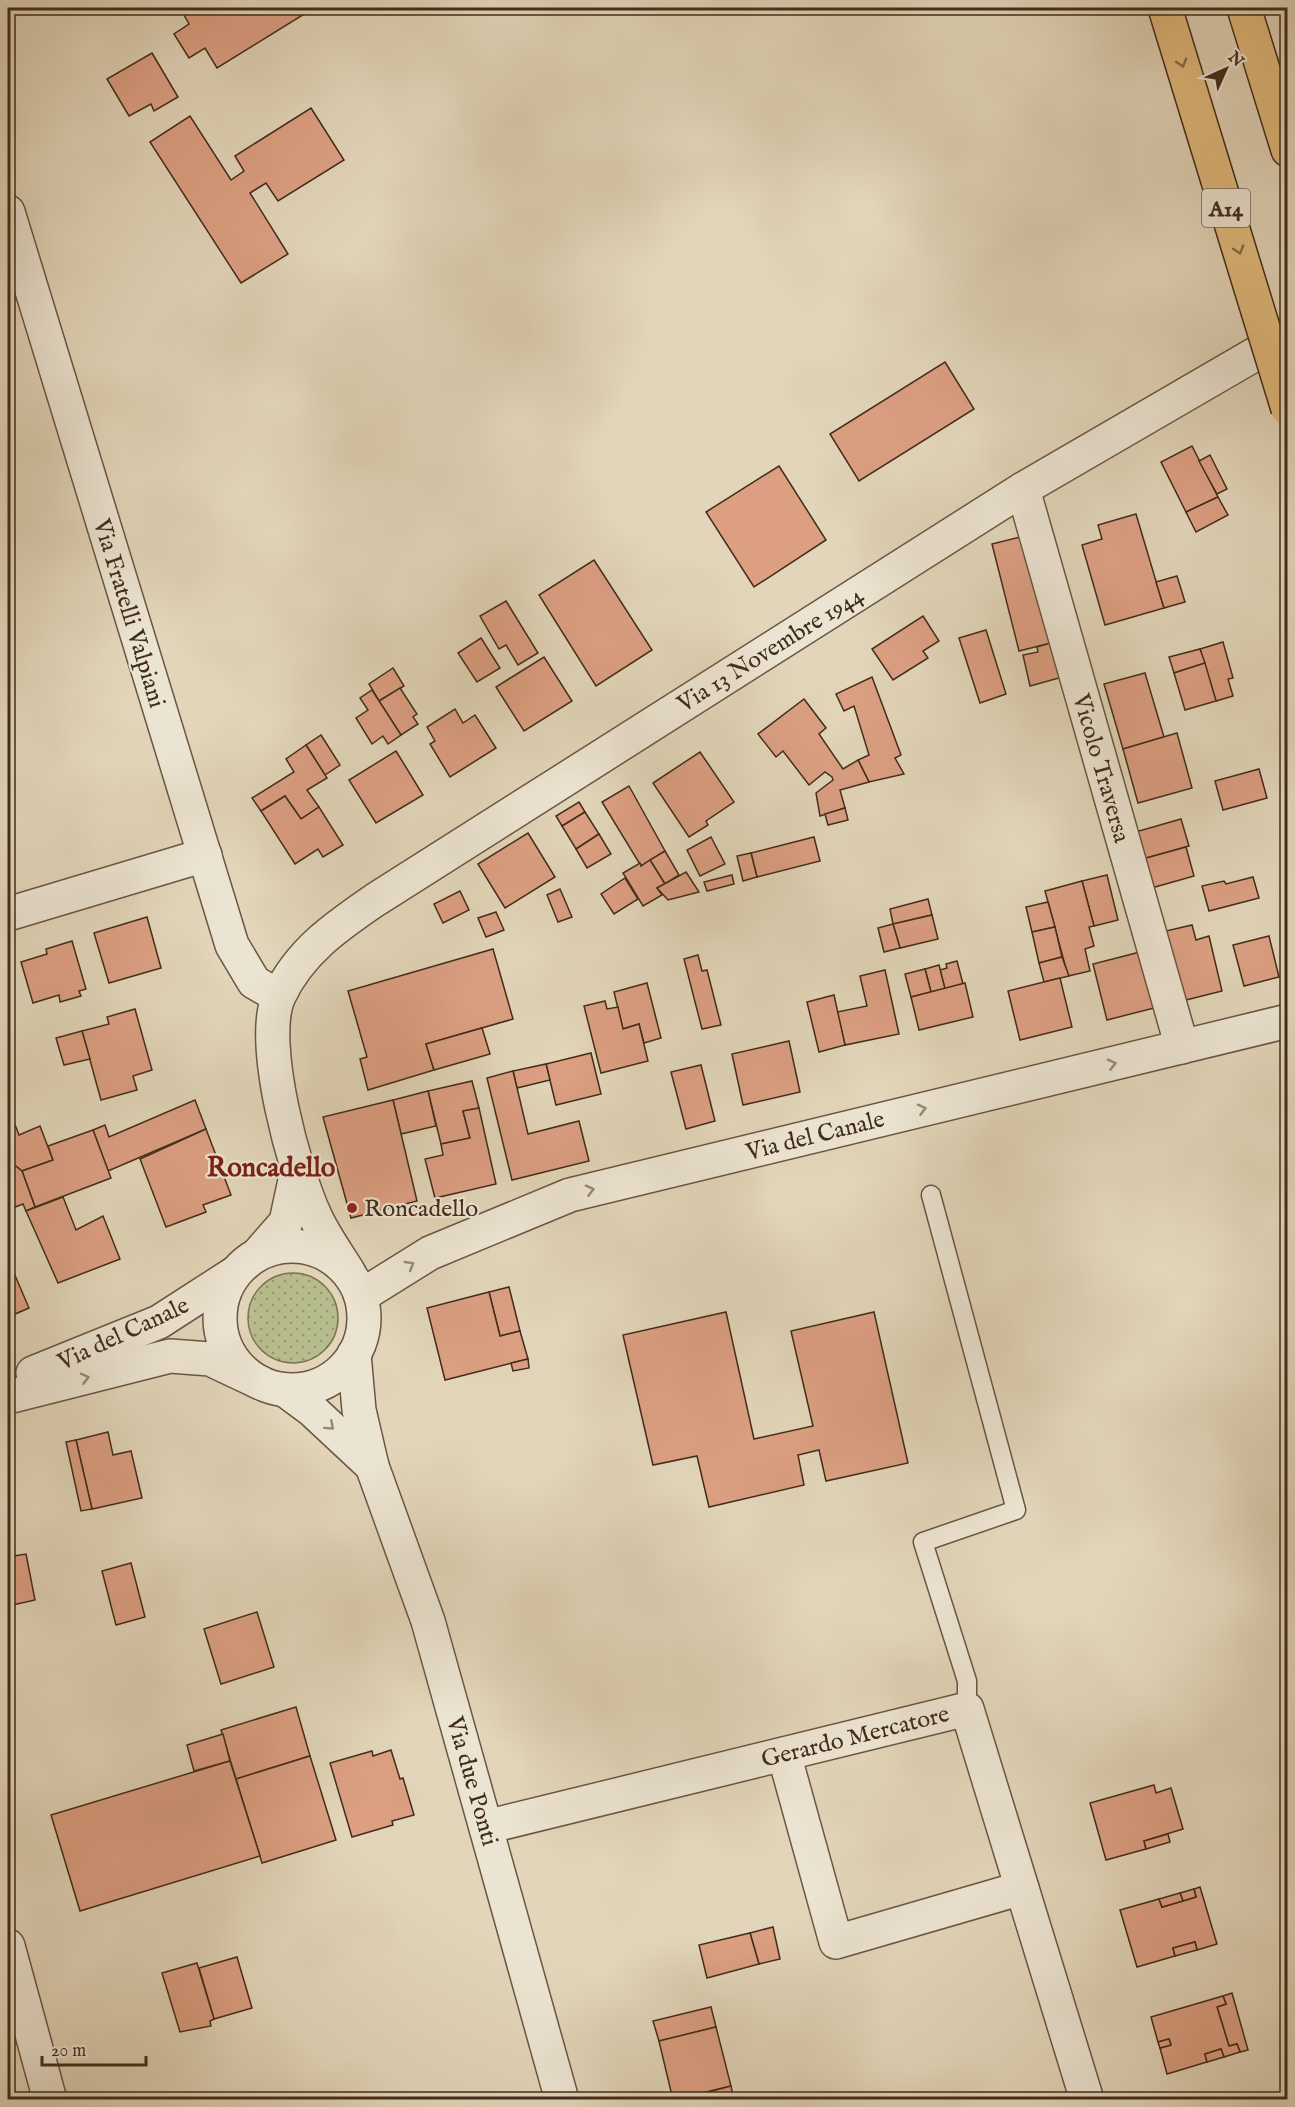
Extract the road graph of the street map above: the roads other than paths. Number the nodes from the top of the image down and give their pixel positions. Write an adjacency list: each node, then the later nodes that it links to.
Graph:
1 (1165, 8): 7 (highway, A14, one-way to 7, bridge)
2 (1244, 8): 3 (highway)
3 (1287, 150)
4 (8, 212): 5 (street, Via Fratelli Valpiani)
5 (15, 270): 9 (street, Via Fratelli Valpiani)
6 (1287, 335): 8 (street, Via 13 Novembre 1944)
7 (1287, 409)
8 (1023, 489): 11 (street, Via 13 Novembre 1944); 13 (street, Vicolo Traversa)
9 (205, 855): 10 (street); 11 (street, Via Fratelli Valpiani)
10 (8, 914)
11 (278, 996): 14 (street)
12 (1287, 1021): 13 (street, Via del Canale)
13 (1182, 1047): 17 (street, Via del Canale, one-way to 13)
14 (297, 1171): 16 (street); 17 (street)
15 (932, 1195): 23 (lane)
16 (247, 1263): 17 (street); 19 (street, Via del Canale); 20 (street)
17 (355, 1285): 18 (street)
18 (354, 1354): 20 (street); 22 (street, Via due Ponti)
19 (8, 1384)
20 (273, 1386): 21 (street, Via del Canale, one-way to 20); 22 (street, Via due Ponti, one-way to 22)
21 (8, 1397)
22 (372, 1466): 25 (street, Via due Ponti)
23 (967, 1709): 24 (street, Gerardo Mercatore); 26 (street, Gerardo Mercatore)
24 (784, 1754): 25 (street, Gerardo Mercatore); 26 (street)
25 (486, 1827): 29 (street, Via due Ponti)
26 (1022, 1888): 30 (street, Gerardo Mercatore)
27 (8, 1946): 28 (street)
28 (50, 2100)
29 (562, 2100)
30 (1087, 2100)

